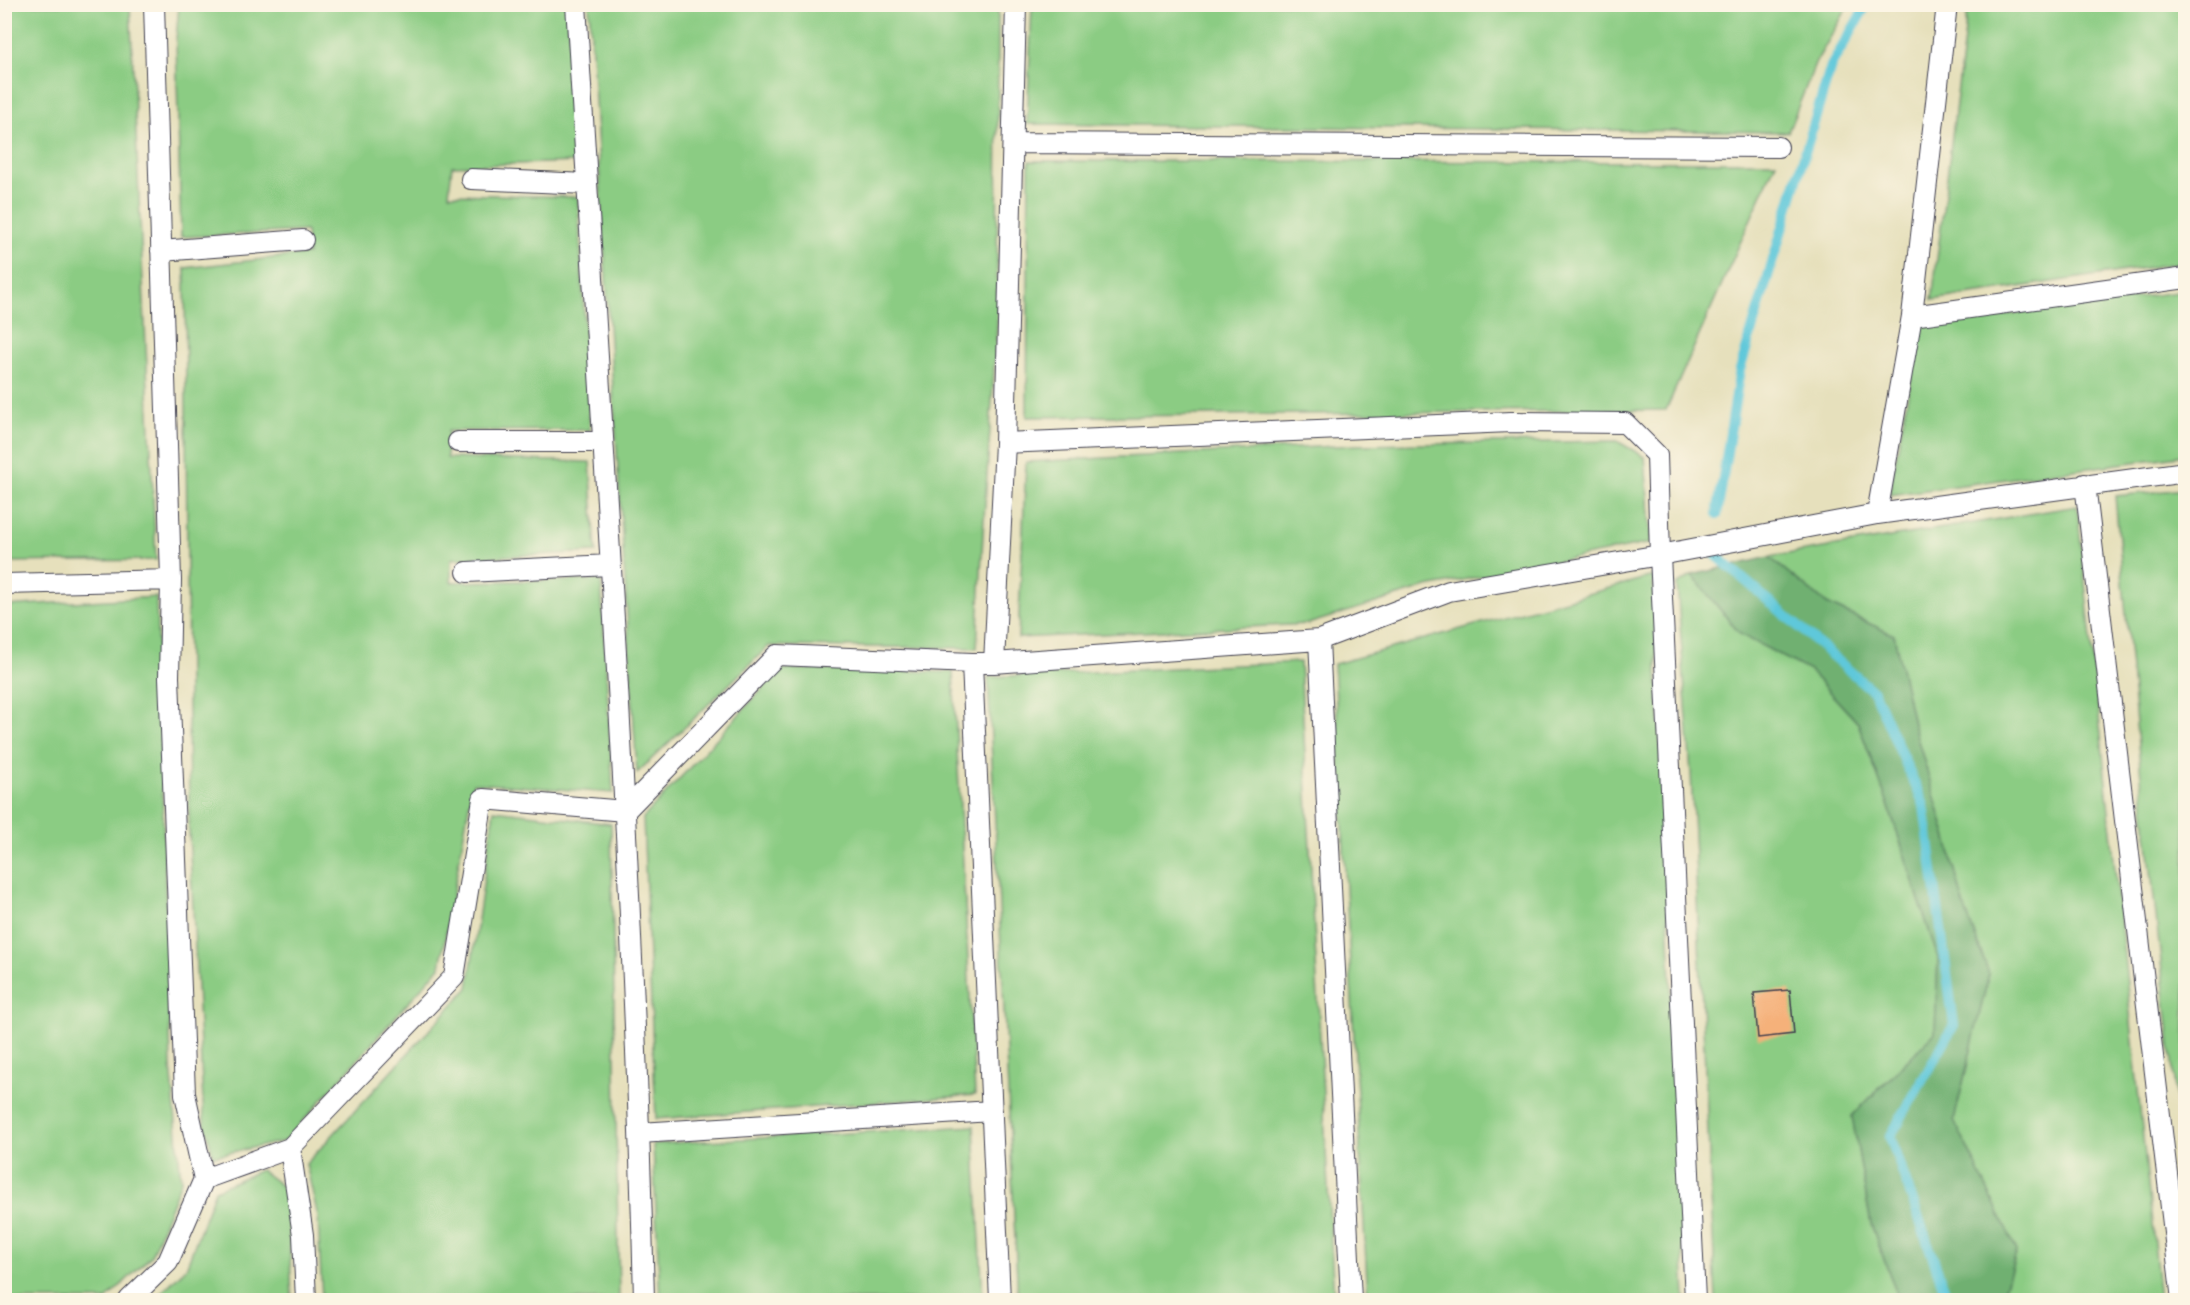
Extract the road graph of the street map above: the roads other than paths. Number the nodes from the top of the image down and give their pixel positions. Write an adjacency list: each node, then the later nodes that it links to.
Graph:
1 (154, 4): 10 (lane)
2 (576, 4): 8 (lane)
3 (1016, 4): 5 (lane)
4 (1947, 4): 12 (lane)
5 (1013, 143): 6 (lane); 15 (lane)
6 (1778, 147)
7 (471, 179): 8 (lane)
8 (587, 184): 14 (lane)
9 (303, 240): 10 (lane)
10 (161, 251): 22 (lane)
11 (2186, 278): 12 (lane)
12 (1912, 316): 18 (lane)
13 (458, 442): 14 (lane)
14 (603, 442): 20 (lane)
15 (1005, 443): 19 (lane); 26 (lane)
16 (2186, 472): 17 (lane)
17 (2085, 484): 18 (lane); 38 (lane)
18 (1877, 514): 19 (lane)
19 (1660, 555): 24 (lane); 37 (lane)
20 (610, 565): 21 (lane); 27 (lane)
21 (467, 572)
22 (171, 580): 23 (lane); 31 (lane)
23 (4, 584)
24 (1319, 640): 26 (lane); 36 (lane)
25 (972, 663): 26 (lane); 27 (lane); 28 (lane)
26 (994, 663)
27 (625, 811): 29 (lane); 30 (lane)
28 (992, 1111): 29 (lane); 35 (lane)
29 (640, 1132): 34 (lane)
30 (290, 1148): 31 (lane); 33 (lane)
31 (204, 1179): 32 (lane)
32 (129, 1300)
33 (306, 1300)
34 (644, 1300)
35 (1000, 1300)
36 (1351, 1300)
37 (1695, 1300)
38 (2182, 1300)

